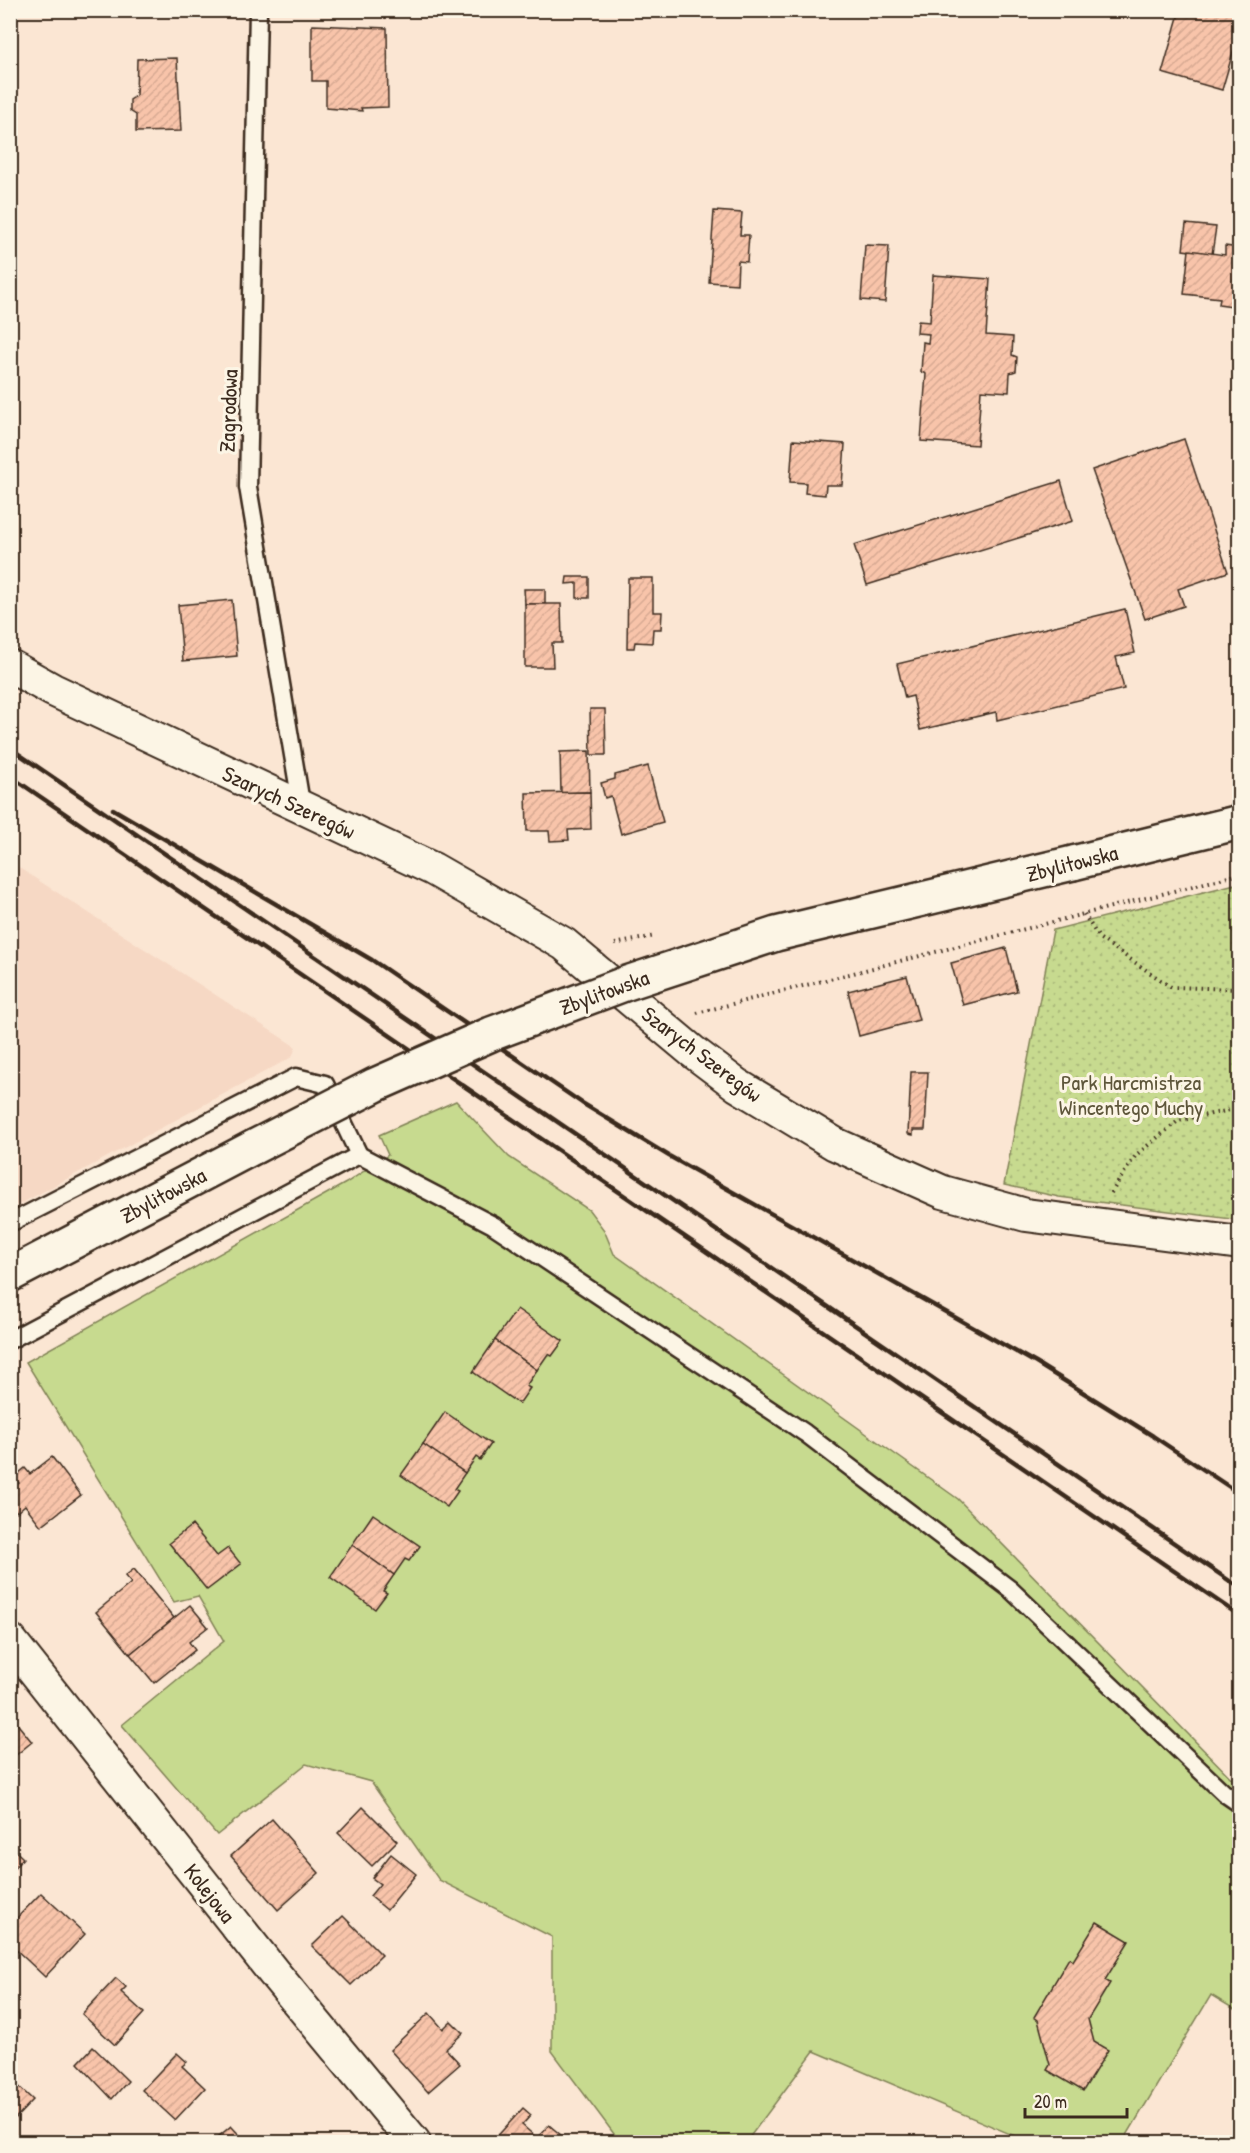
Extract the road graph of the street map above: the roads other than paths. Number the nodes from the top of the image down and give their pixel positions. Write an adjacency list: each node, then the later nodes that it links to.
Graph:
1 (258, 10): 3 (lane, Zagrodowa)
2 (10, 666): 3 (street, Szarych Szeregów)
3 (302, 809): 7 (street, Szarych Szeregów)
4 (1239, 822): 8 (street, Zbylitowska, bridge)
5 (359, 1155): 6 (lane); 9 (lane); 11 (lane)
6 (10, 1223)
7 (1239, 1243)
8 (10, 1275)
9 (10, 1340)
10 (10, 1640): 12 (street, Kolejowa)
11 (1239, 1804)
12 (414, 2142)

